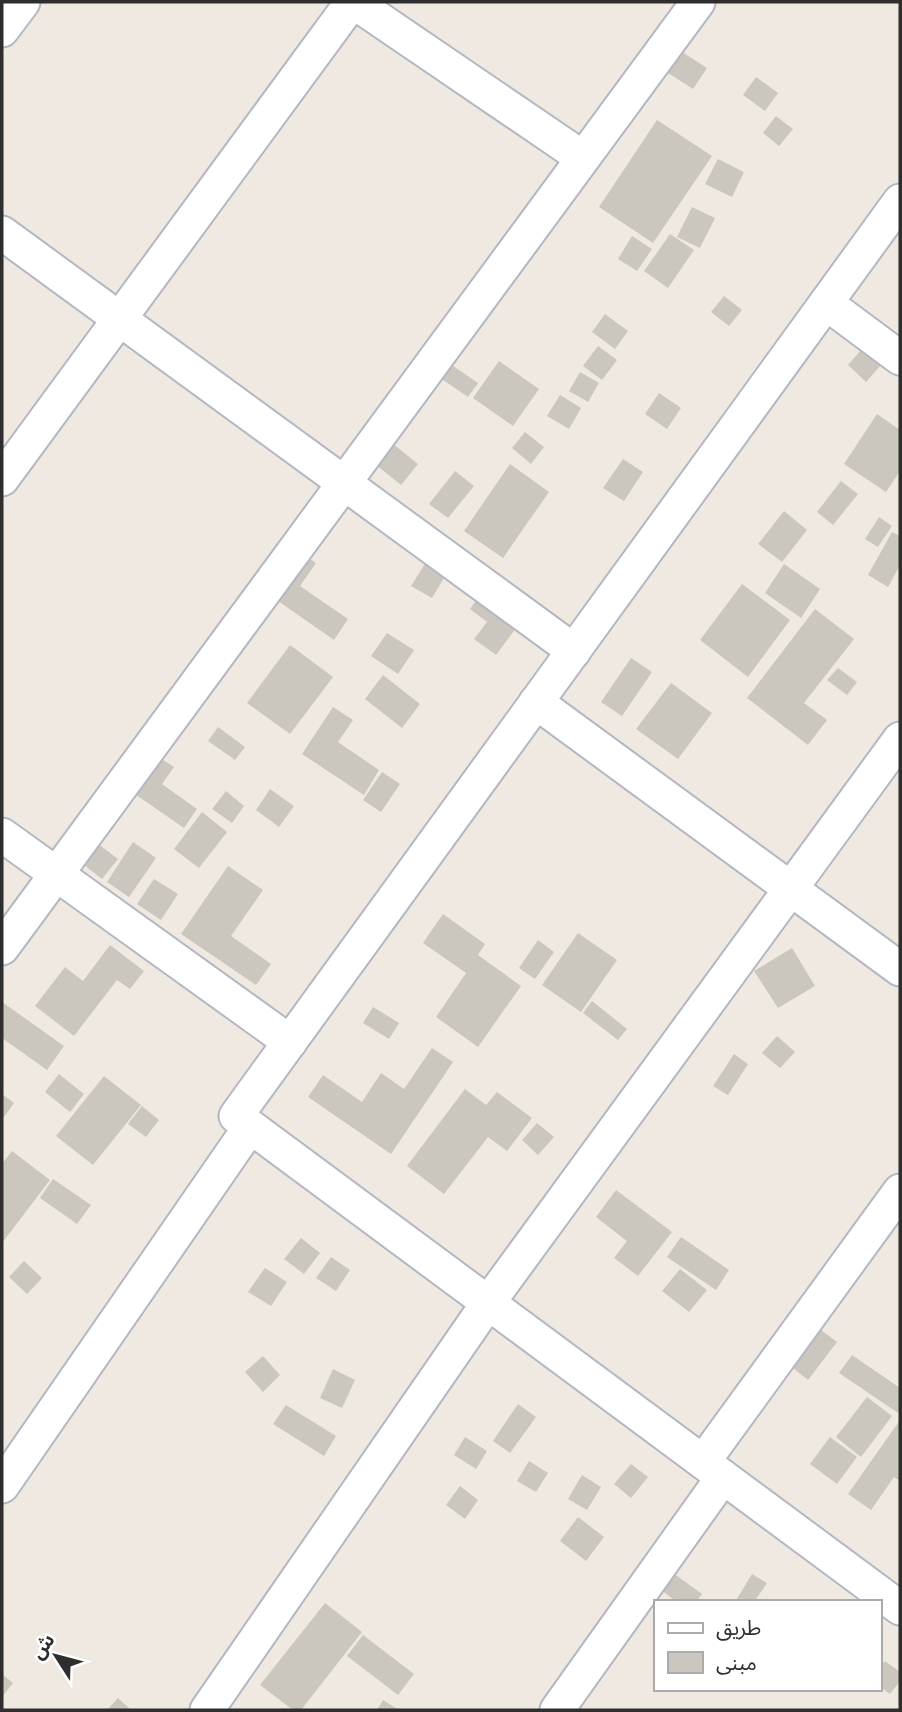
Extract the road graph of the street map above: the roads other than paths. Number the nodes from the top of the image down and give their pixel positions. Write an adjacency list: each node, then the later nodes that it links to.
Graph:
1 (23, 2): 4 (street)
2 (353, 2): 5 (street); 9 (street)
3 (698, 2): 5 (street)
4 (2, 30)
5 (583, 158): 12 (street)
6 (900, 201): 8 (street)
7 (2, 233): 9 (street)
8 (826, 303): 10 (street); 13 (street)
9 (119, 319): 11 (street); 12 (street)
10 (900, 358)
11 (2, 479)
12 (344, 483): 13 (street); 17 (street)
13 (574, 651): 14 (street)
14 (536, 702): 18 (street); 21 (street)
15 (900, 739): 18 (street)
16 (2, 835): 17 (street)
17 (56, 874): 19 (street); 21 (street)
18 (790, 889): 20 (street); 24 (street)
19 (2, 948)
20 (900, 969)
21 (290, 1041): 22 (street)
22 (250, 1127): 24 (street); 26 (street)
23 (900, 1191): 25 (street)
24 (488, 1303): 25 (street); 28 (street)
25 (713, 1469): 27 (street); 29 (street)
26 (2, 1486)
27 (900, 1608)
28 (207, 1710)
29 (557, 1710)

